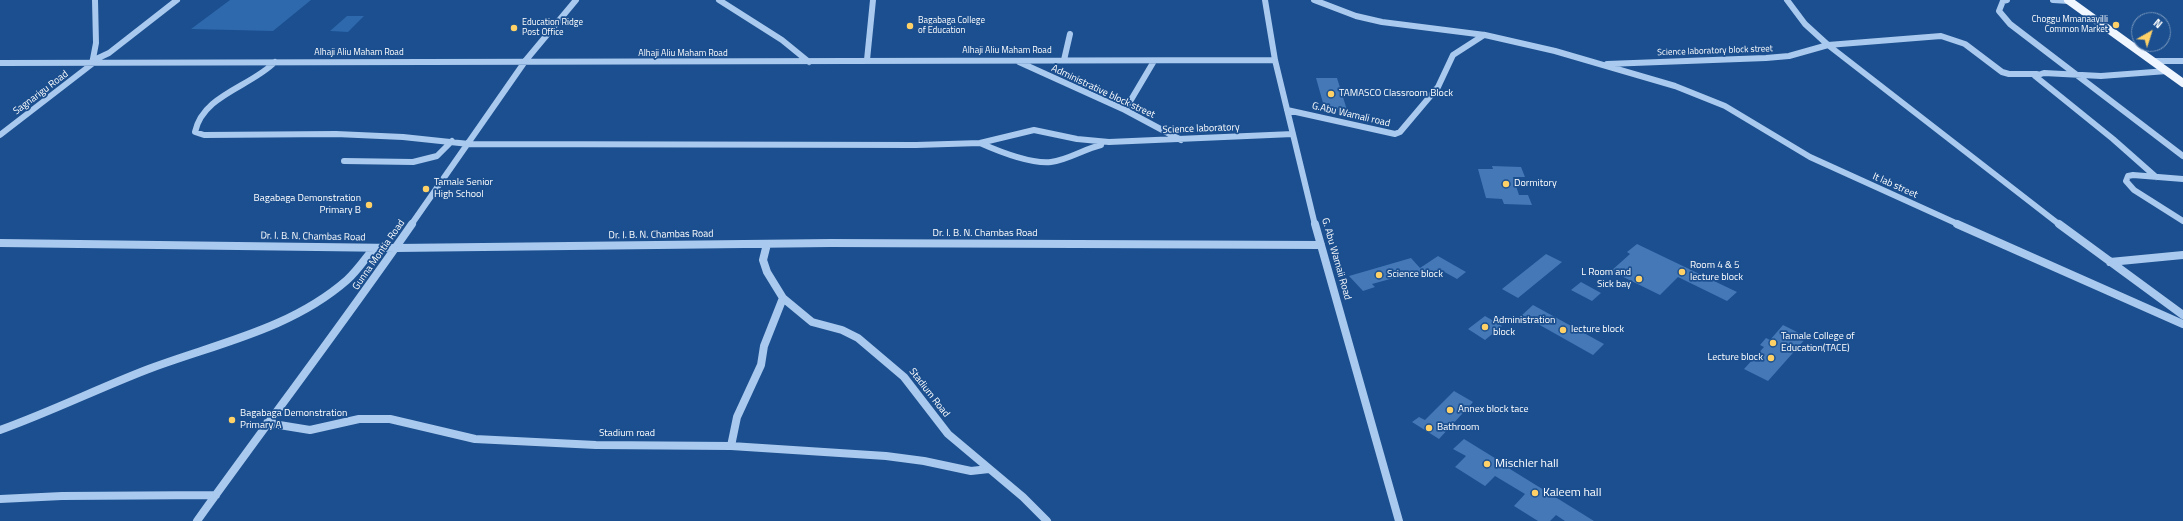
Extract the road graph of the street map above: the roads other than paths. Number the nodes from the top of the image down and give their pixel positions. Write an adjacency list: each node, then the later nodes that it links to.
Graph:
1 (95, 0): 23 (street)
2 (177, 0): 23 (street, Sagnarigu Road)
3 (576, 0): 15 (street, Gunna Montia Road)
4 (719, 0): 25 (street)
5 (873, 0): 16 (street)
6 (1266, 0): 18 (street, G. Abu Wamaii Road)
7 (1314, 0): 13 (street, It lab street)
8 (1787, 0): 14 (street)
9 (2007, 0): 30 (street)
10 (2053, 0): 11 (street)
11 (2068, 1): 21 (main road)
12 (1070, 34): 17 (street)
13 (1485, 35): 27 (street, It lab street); 33 (street, G.Abu Wamali road)
14 (1828, 45): 27 (street, Science laboratory block street); 29 (street, Science laboratory block street); 52 (street)
15 (526, 60): 24 (street, Alhaji Aliu Maham Road); 25 (street, Alhaji Aliu Maham Road); 40 (street, Gunna Montia Road)
16 (867, 60): 19 (street, Alhaji Aliu Maham Road); 25 (street, Alhaji Aliu Maham Road)
17 (1064, 60): 19 (street, Alhaji Aliu Maham Road); 20 (street, Alhaji Aliu Maham Road)
18 (1275, 60): 20 (street, Alhaji Aliu Maham Road); 33 (street, G. Abu Wamaii Road)
19 (1017, 61): 32 (street, Administrative block street)
20 (1154, 61): 32 (street)
21 (2152, 61): 22 (street); 28 (main road)
22 (2183, 61)
23 (93, 62): 24 (street, Alhaji Aliu Maham Road); 26 (street, Alhaji Aliu Maham Road); 35 (street, Sagnarigu Road)
24 (276, 62): 37 (street)
25 (809, 62)
26 (0, 63)
27 (1601, 64): 55 (street, It lab street)
28 (2167, 71): 30 (street, Science laboratory block street); 31 (main road)
29 (2038, 74): 30 (street, Science laboratory block street); 43 (street)
30 (2076, 75): 41 (street)
31 (2183, 83)
32 (1125, 110): 36 (street, Administrative block street)
33 (1287, 110): 34 (street, G. Abu Wamaii Road)
34 (1293, 134): 36 (street, Science laboratory); 48 (street, G. Abu Wamaii Road)
35 (0, 135)
36 (1182, 140): 38 (street, Science laboratory)
37 (452, 141): 40 (street); 42 (street)
38 (1109, 142): 39 (street); 39 (street)
39 (980, 143): 40 (street)
40 (469, 144): 50 (street, Gunna Montia Road)
41 (2183, 156)
42 (344, 161)
43 (2156, 177): 44 (street); 45 (street)
44 (2183, 179)
45 (2183, 221)
46 (0, 243): 49 (street, Dr. I. B. N. Chambas Road)
47 (767, 244): 48 (street, Dr. I. B. N. Chambas Road); 50 (street, Dr. I. B. N. Chambas Road); 53 (street, Stadium Road)
48 (1321, 245): 64 (street, G. Abu Wamaii Road)
49 (374, 248): 50 (street, Dr. I. B. N. Chambas Road); 57 (street)
50 (396, 248): 56 (street, Gunna Montia Road)
51 (2183, 255): 52 (street)
52 (2110, 262): 54 (street)
53 (783, 298): 58 (street); 59 (street, Stadium Road)
54 (2183, 315)
55 (2183, 324)
56 (268, 423): 58 (street, Stadium road); 60 (street, Gunna Montia Road)
57 (0, 430)
58 (730, 446): 59 (street, Stadium road)
59 (989, 469): 63 (street, Stadium Road)
60 (216, 495): 61 (street); 62 (street, Gunna Montia Road)
61 (0, 499)
62 (198, 521)
63 (1047, 521)
64 (1399, 521)

